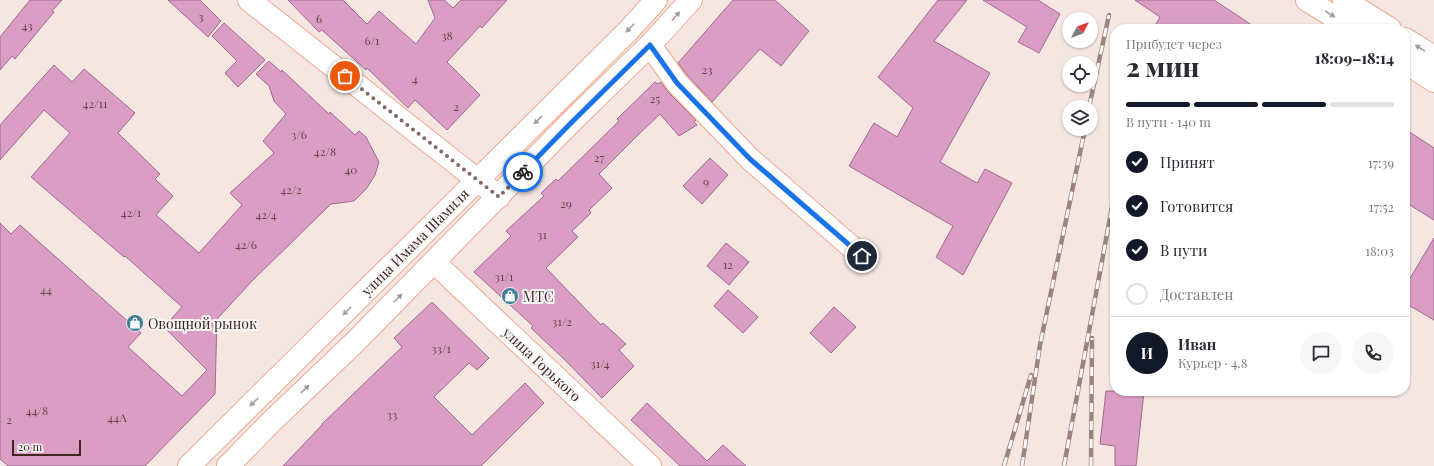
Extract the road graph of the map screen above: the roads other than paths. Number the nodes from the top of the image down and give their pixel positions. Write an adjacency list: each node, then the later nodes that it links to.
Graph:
1 (249, 0): 13 (main road)
2 (656, 0): 13 (main road, улица Имама Шамиля, one-way to 13)
3 (691, 0): 9 (main road, улица Имама Шамиля, one-way to 3)
4 (1307, 0): 6 (main road, one-way to 6)
5 (1344, 0): 7 (main road)
6 (1345, 24)
7 (1382, 24)
8 (1410, 41): 10 (main road, one-way to 8)
9 (650, 45): 14 (main road, улица Имама Шамиля); 15 (main road)
10 (1434, 57)
11 (1410, 65): 12 (main road)
12 (1434, 81)
13 (477, 180): 14 (main road); 17 (main road, улица Имама Шамиля, one-way to 17)
14 (499, 197): 16 (main road, улица Имама Шамиля)
15 (862, 256)
16 (434, 262): 18 (main road, улица Имама Шамиля, one-way to 16); 19 (main road, улица Горького)
17 (189, 466)
18 (228, 466)
19 (650, 466)

